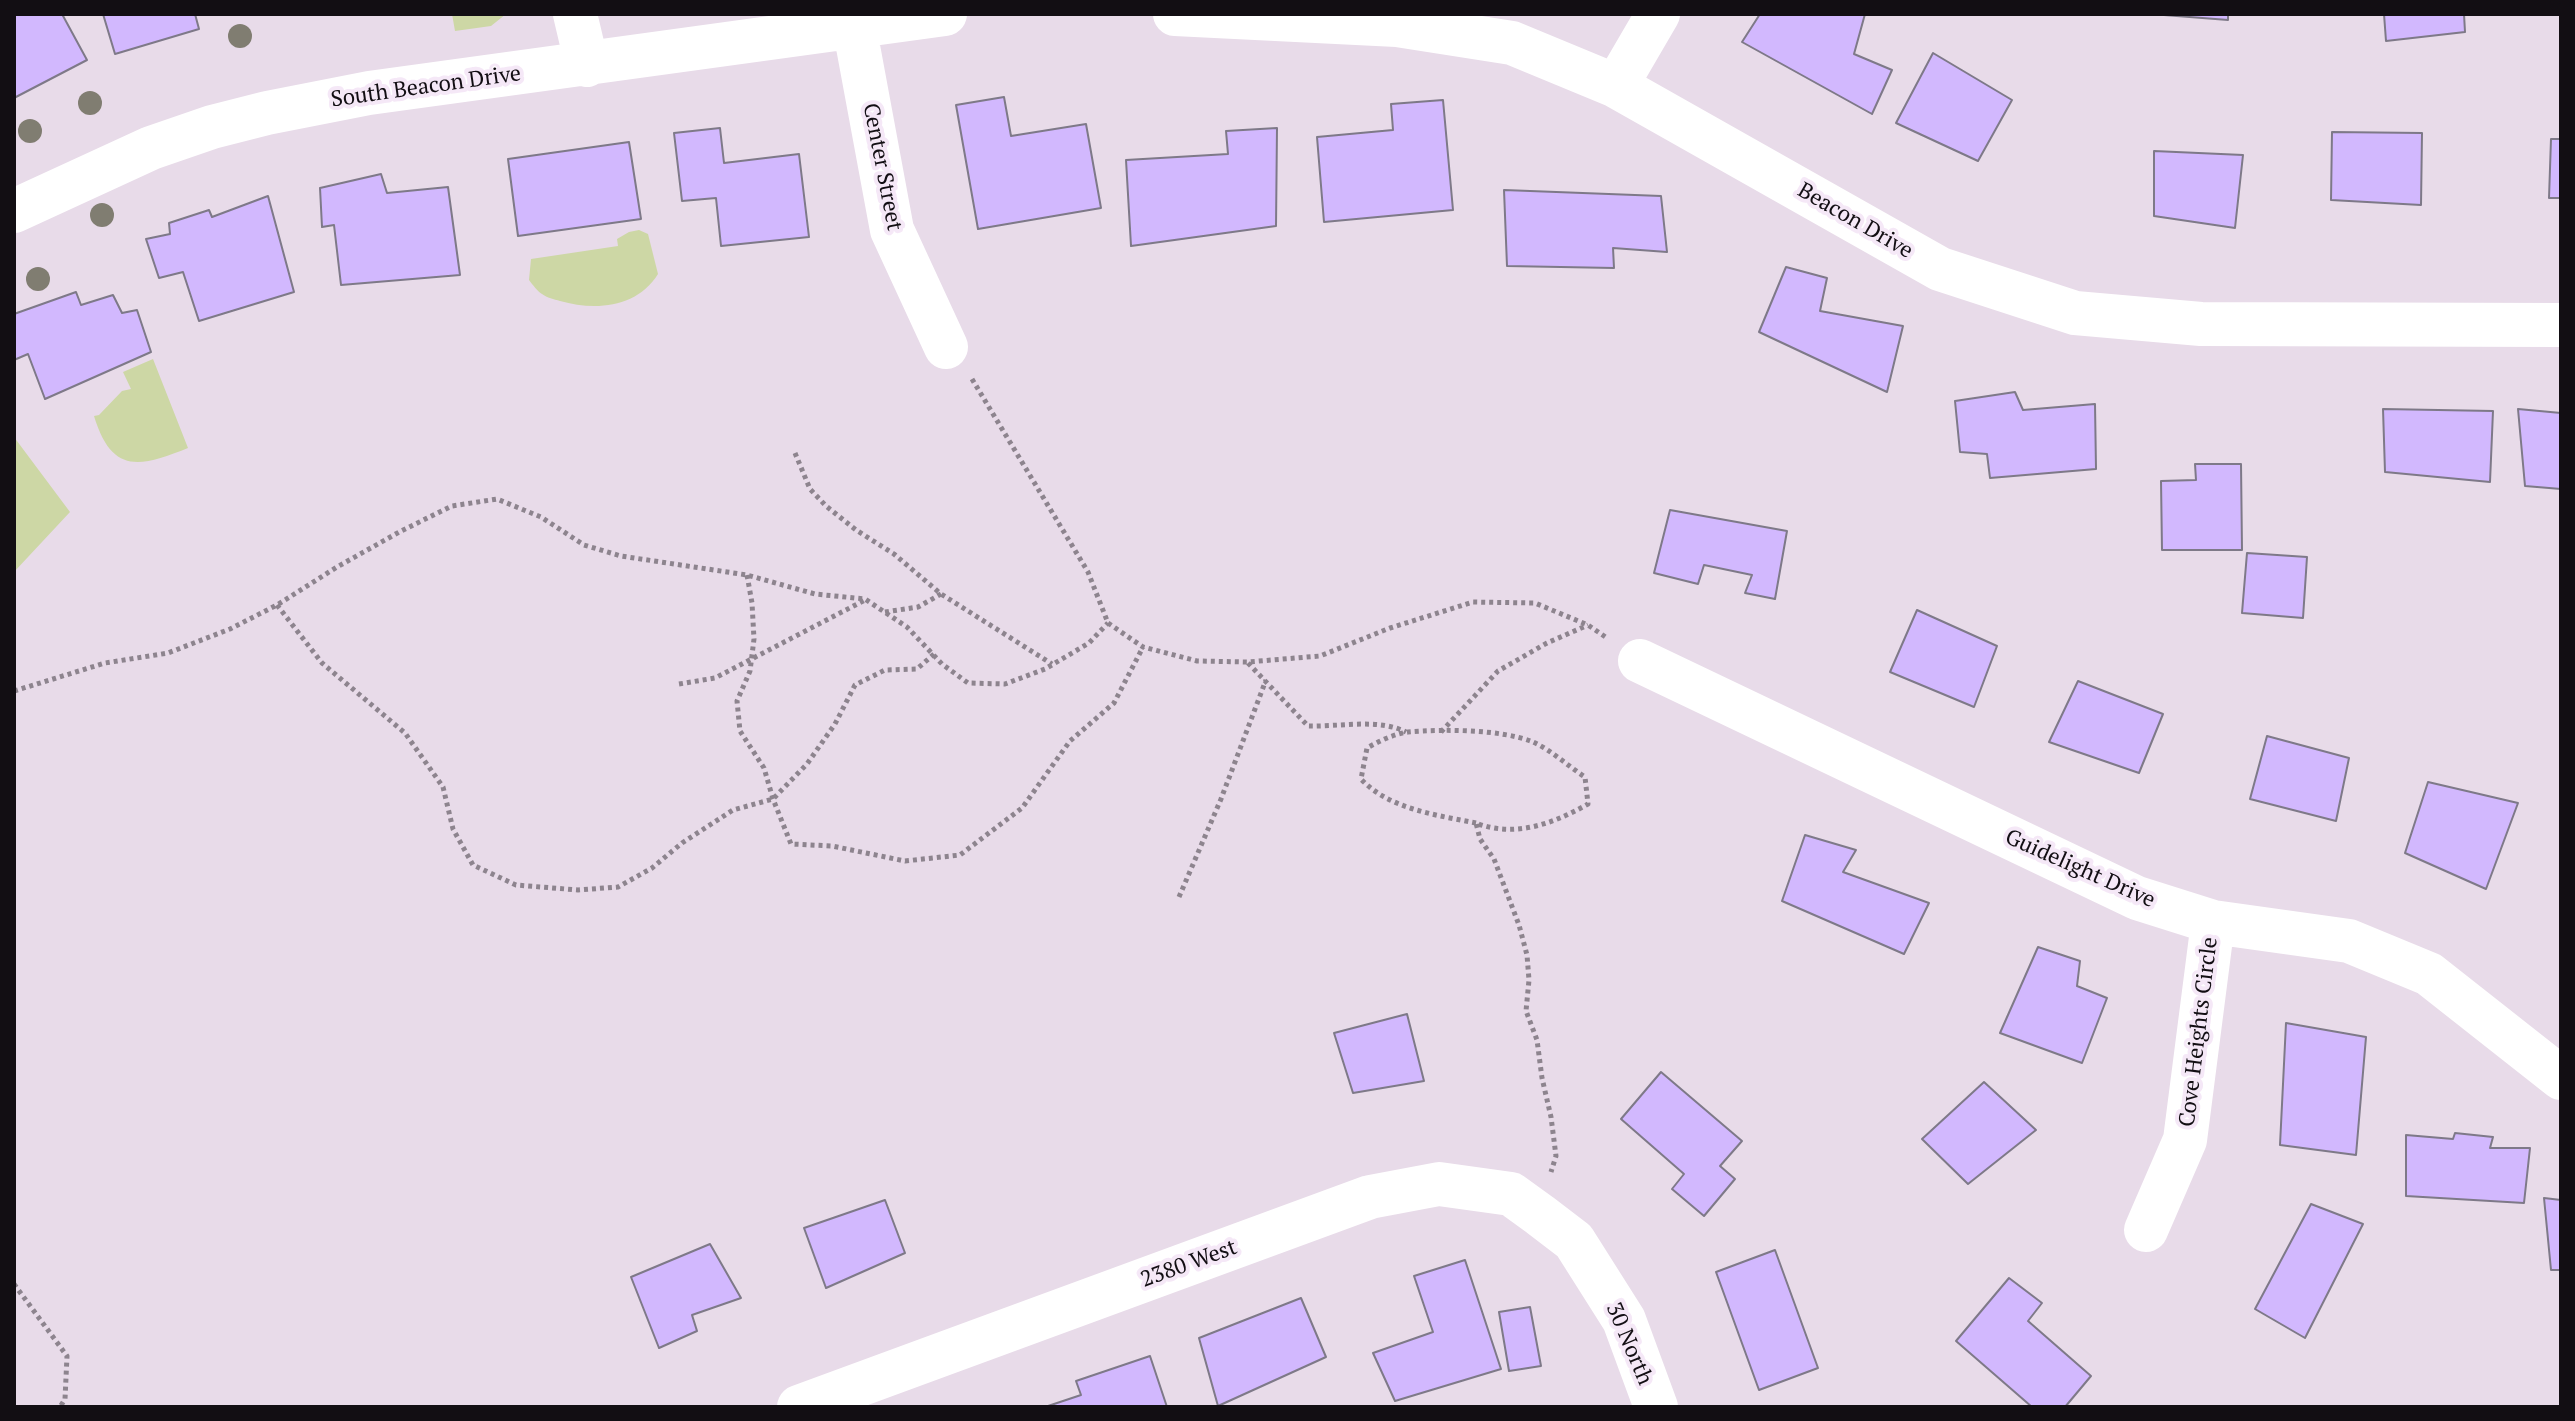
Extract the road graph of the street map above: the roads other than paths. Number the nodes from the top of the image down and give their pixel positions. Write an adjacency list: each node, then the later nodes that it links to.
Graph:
1 (575, 14): 6 (street)
2 (945, 14): 5 (street)
3 (1175, 14): 7 (street, Beacon Drive)
4 (1658, 14): 7 (street)
5 (854, 25): 6 (street, South Beacon Drive); 10 (street, Center Street)
6 (587, 65): 8 (street, South Beacon Drive)
7 (1616, 86): 9 (street, Beacon Drive)
8 (14, 211)
9 (2561, 325)
10 (946, 347)
11 (1640, 661): 12 (street, Guidelight Drive)
12 (2213, 922): 13 (street, Guidelight Drive); 15 (street, Cove Heights Circle)
13 (2561, 1078)
14 (1557, 1228): 16 (street, 2380 West); 17 (street, 30 North)
15 (2146, 1230)
16 (799, 1407)
17 (1656, 1407)

